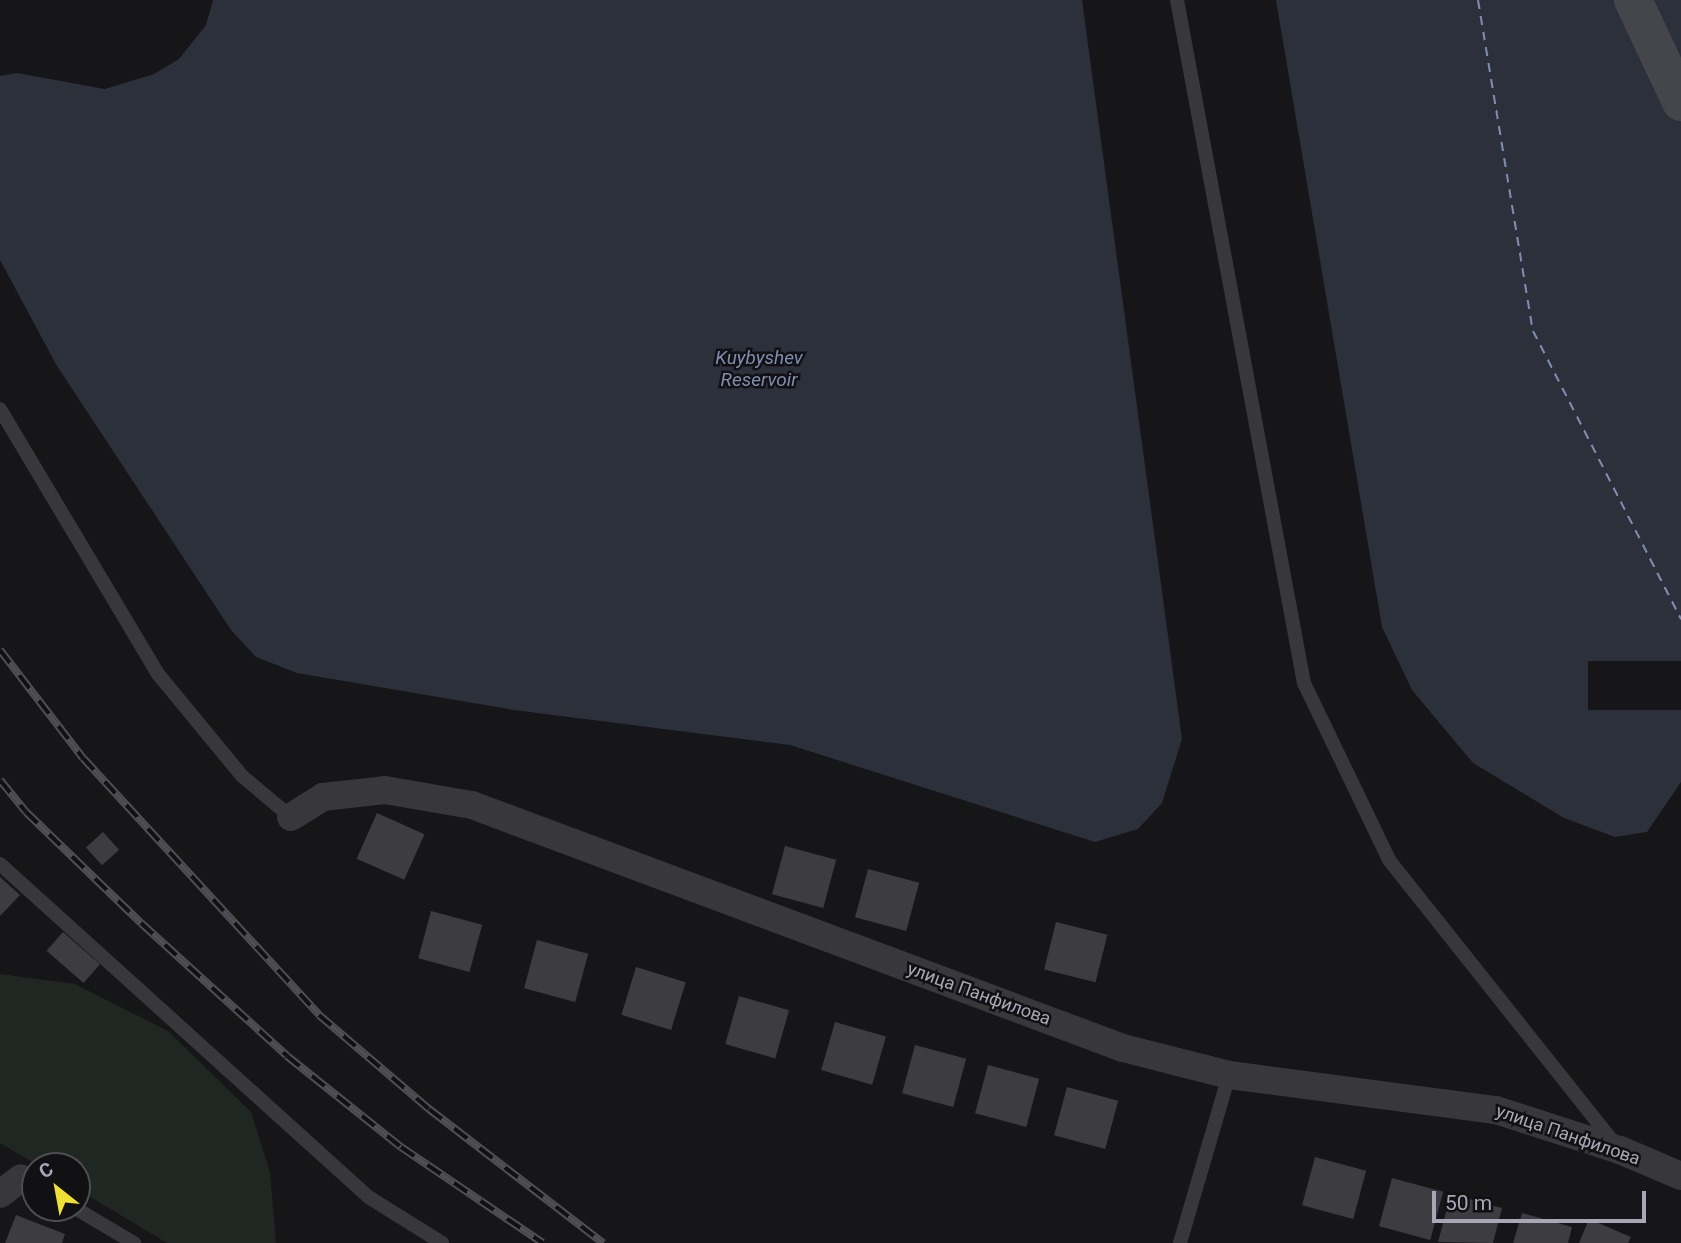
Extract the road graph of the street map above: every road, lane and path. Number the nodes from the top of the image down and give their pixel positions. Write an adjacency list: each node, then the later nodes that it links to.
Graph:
1 (1177, 0): 8 (lane)
2 (1633, 0): 3 (street)
3 (1681, 102)
4 (0, 409): 5 (lane)
5 (291, 817): 7 (street, улица Панфилова)
6 (0, 864): 12 (lane)
7 (1229, 1074): 8 (street, улица Панфилова); 13 (lane)
8 (1620, 1150): 9 (street, улица Панфилова)
9 (1681, 1176)
10 (91, 1217): 11 (lane)
11 (134, 1243)
12 (442, 1243)
13 (1180, 1243)

